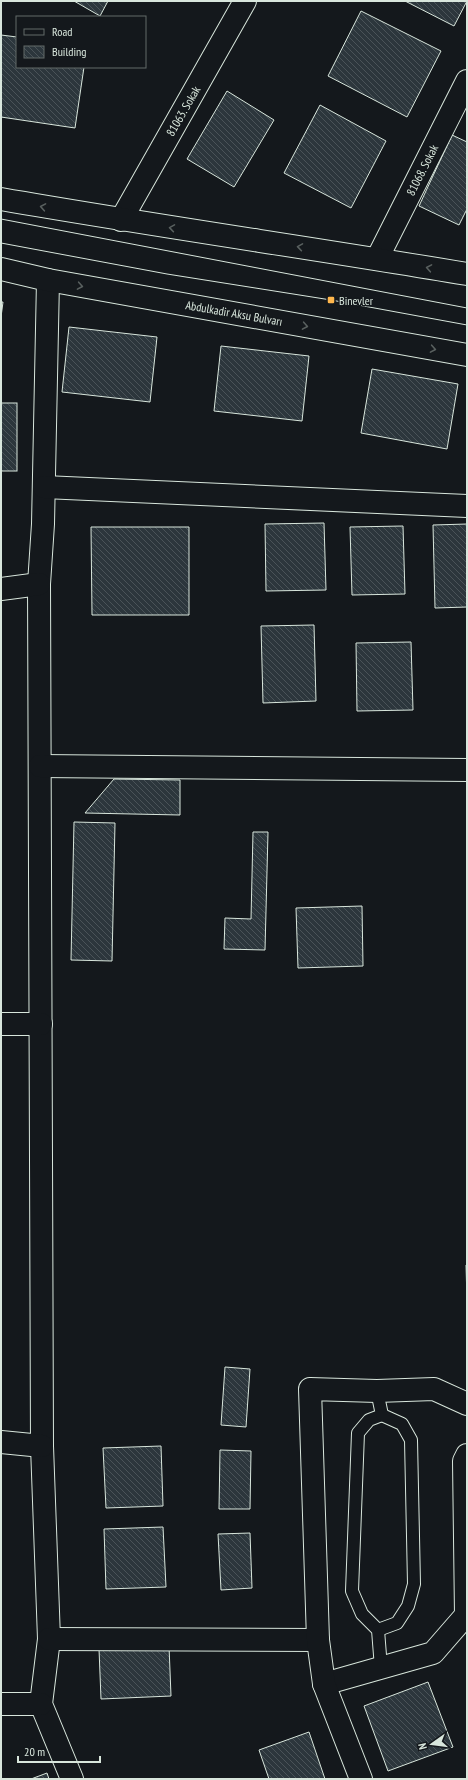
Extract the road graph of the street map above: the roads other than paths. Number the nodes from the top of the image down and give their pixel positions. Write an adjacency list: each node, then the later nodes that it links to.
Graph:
1 (245, 1): 4 (street, 81063. Sokak)
2 (467, 81): 5 (street, 81068. Sokak)
3 (1, 199): 4 (street, one-way to 3)
4 (121, 220): 5 (street, one-way to 4)
5 (377, 259): 7 (street, one-way to 5)
6 (1, 269): 8 (street, Abdulkadir Aksu Bulvarı)
7 (467, 274)
8 (48, 280): 9 (street, Abdulkadir Aksu Bulvarı, one-way to 9); 10 (street)
9 (467, 356)
10 (44, 487): 11 (street); 12 (street)
11 (467, 506)
12 (39, 584): 13 (street); 14 (street)
13 (1, 589)
14 (40, 766): 15 (street); 17 (street)
15 (467, 770)
16 (1, 1024): 17 (street)
17 (40, 1024): 22 (street)
18 (377, 1391): 19 (street); 20 (lane); 26 (street)
19 (467, 1404)
20 (382, 1415): 24 (lane); 24 (lane)
21 (1, 1442): 22 (street)
22 (42, 1446): 25 (street)
23 (467, 1456): 27 (street)
24 (378, 1630): 27 (lane)
25 (49, 1639): 26 (street); 30 (street)
26 (318, 1640): 28 (street)
27 (381, 1668): 28 (street)
28 (324, 1684): 32 (street)
29 (1, 1704): 30 (street)
30 (41, 1704): 31 (street)
31 (72, 1779)
32 (361, 1779)

